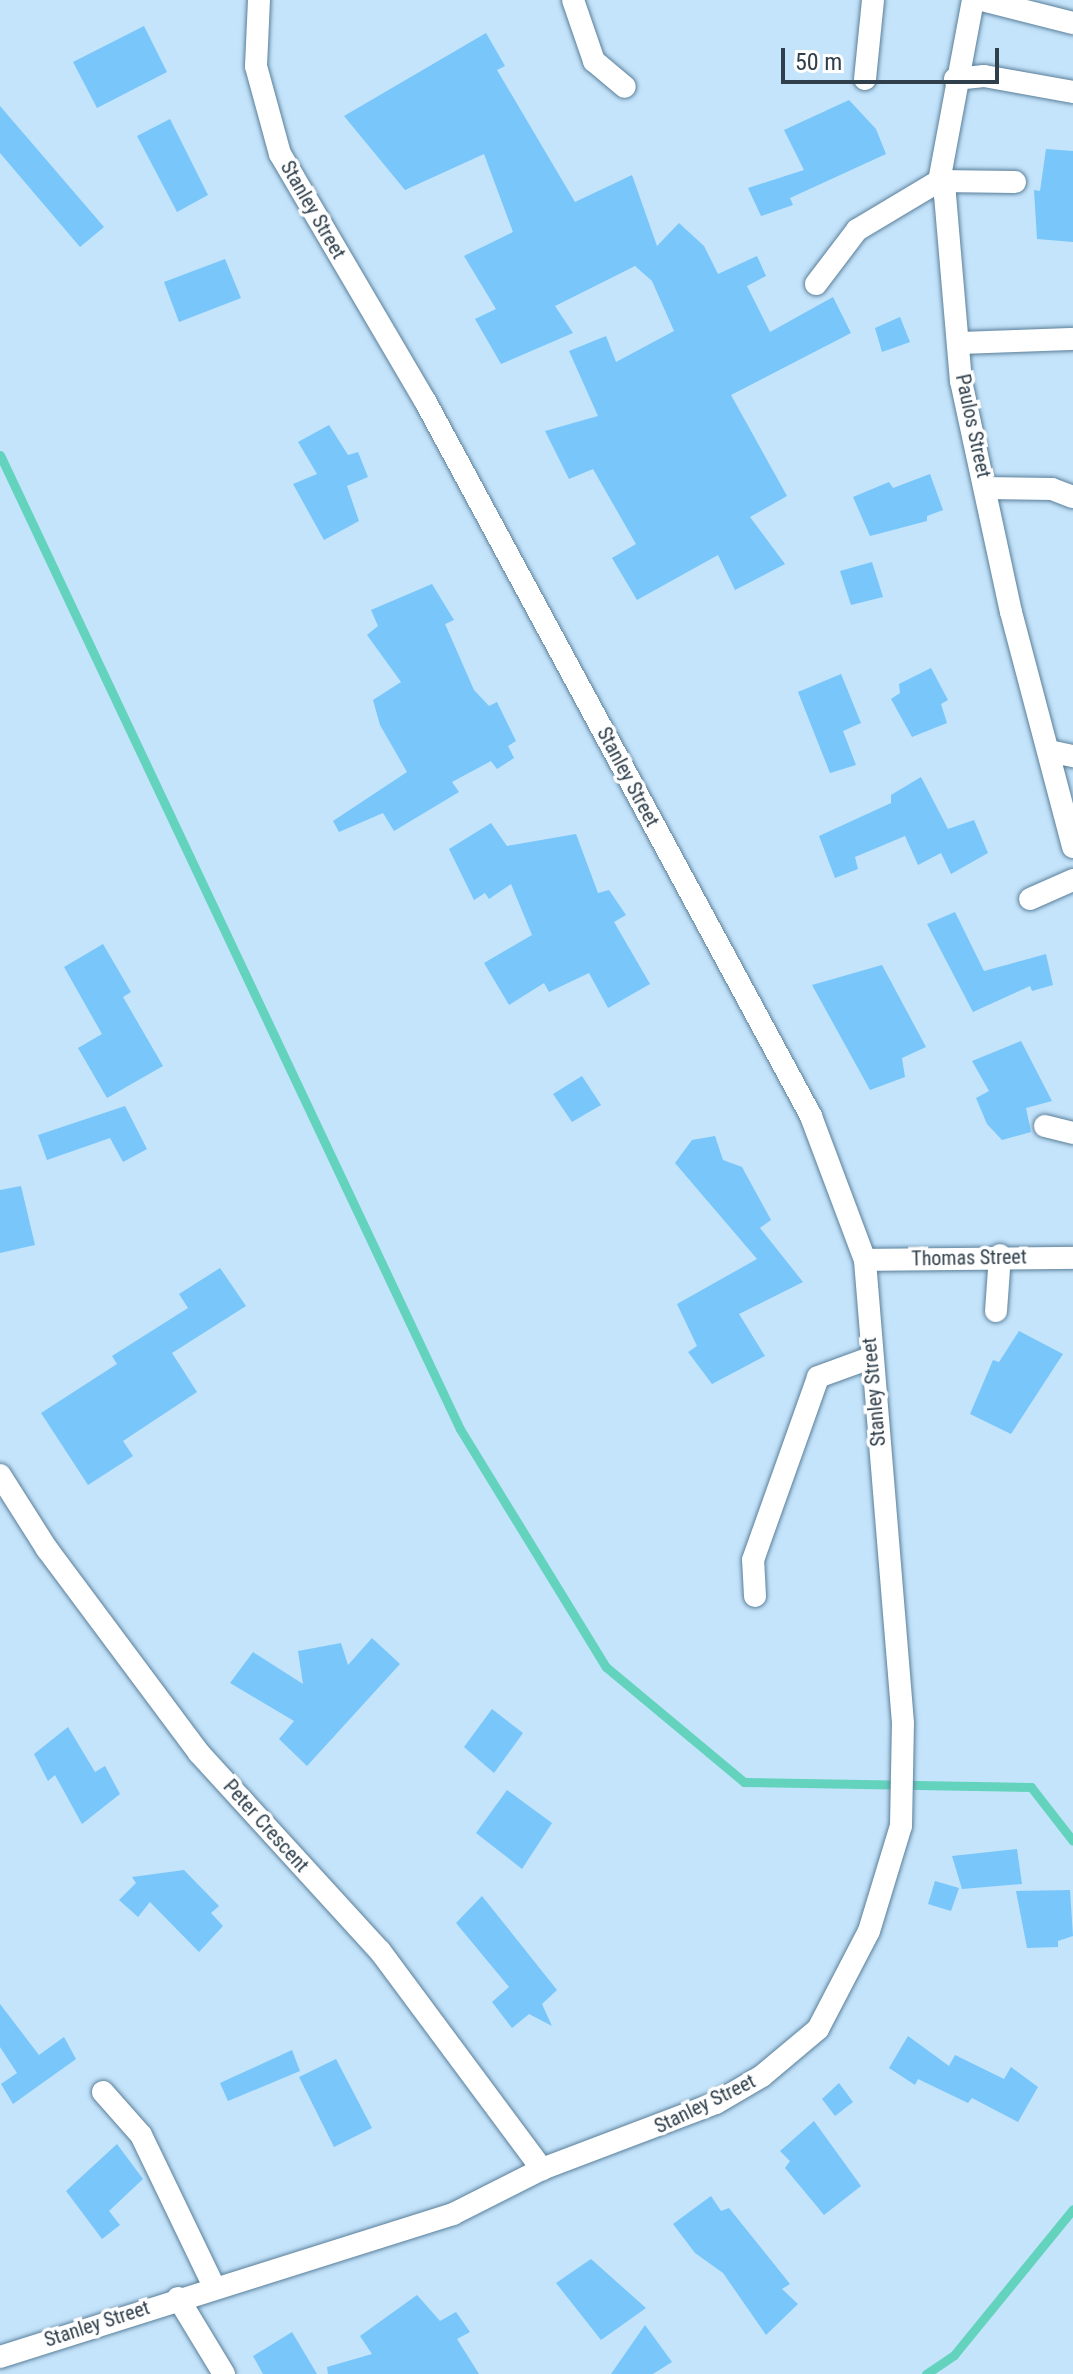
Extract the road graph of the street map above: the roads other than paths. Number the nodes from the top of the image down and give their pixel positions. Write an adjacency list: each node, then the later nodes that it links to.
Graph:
1 (259, 0): 27 (street, Stanley Street)
2 (573, 0): 9 (street)
3 (873, 0): 7 (street)
4 (973, 0): 8 (street, Paulos Street)
5 (982, 0): 6 (street)
6 (1073, 23)
7 (865, 79)
8 (955, 79): 10 (street); 11 (street, Paulos Street)
9 (625, 87)
10 (1073, 92)
11 (939, 181): 12 (street); 13 (street); 15 (street, Paulos Street)
12 (1015, 182)
13 (816, 284)
14 (1073, 339): 15 (street)
15 (958, 343): 16 (street, Paulos Street)
16 (985, 488): 17 (street); 18 (street, Paulos Street)
17 (1073, 497)
18 (1049, 751): 19 (street); 20 (street, Paulos Street)
19 (1073, 756)
20 (1073, 847)
21 (1073, 880): 22 (street)
22 (1030, 899)
23 (1045, 1126): 24 (street)
24 (1073, 1133)
25 (1000, 1255): 26 (street, Thomas Street); 27 (street, Thomas Street); 28 (street)
26 (1073, 1258)
27 (865, 1260): 29 (street, Stanley Street)
28 (996, 1311)
29 (870, 1358): 31 (street); 33 (street, Stanley Street)
30 (0, 1475): 33 (street, Peter Crescent)
31 (755, 1596)
32 (103, 2092): 34 (street)
33 (542, 2169): 34 (street, Stanley Street)
34 (214, 2287): 35 (street, Stanley Street)
35 (178, 2298): 36 (street, Stanley Street); 37 (street)
36 (0, 2357)
37 (224, 2374)

